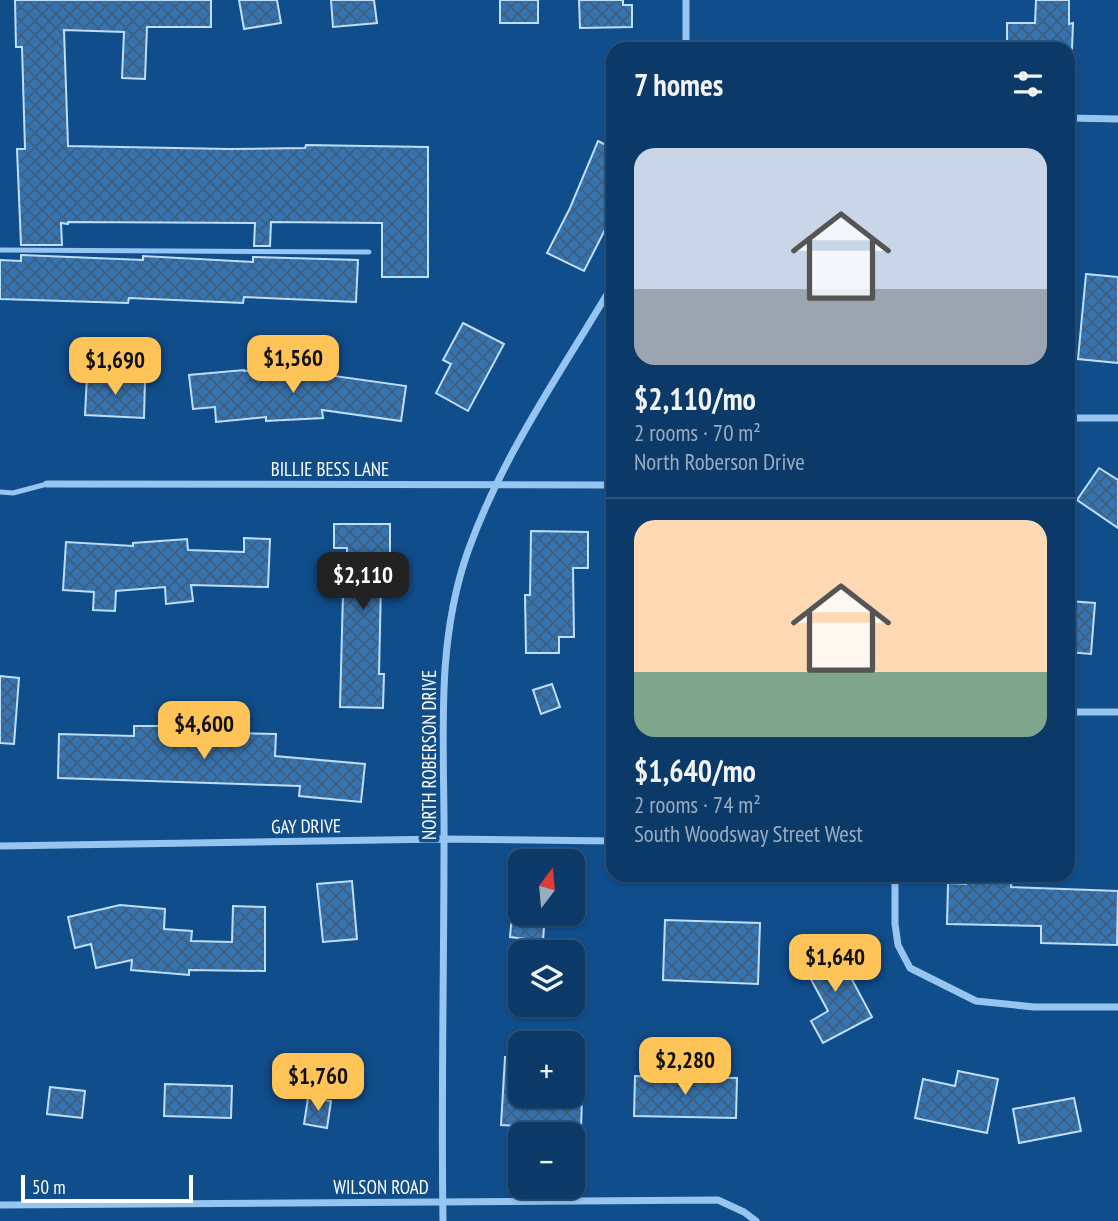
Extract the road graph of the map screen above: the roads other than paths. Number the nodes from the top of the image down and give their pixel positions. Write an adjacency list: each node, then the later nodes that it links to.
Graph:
1 (686, 0): 2 (street)
2 (686, 42)
3 (1075, 118): 4 (street)
4 (1118, 119)
5 (0, 250): 6 (lane)
6 (369, 252)
7 (606, 296): 11 (street, NORTH ROBERSON DRIVE)
8 (1075, 418): 9 (street)
9 (1118, 418)
10 (47, 484): 11 (street, BILLIE BESS LANE); 13 (lane)
11 (495, 485): 12 (street, BILLIE BESS LANE); 16 (street, NORTH ROBERSON DRIVE)
12 (606, 485)
13 (0, 492)
14 (1075, 712): 15 (street)
15 (1118, 712)
16 (444, 839): 17 (street, GAY DRIVE); 18 (street, GAY DRIVE); 21 (street, NORTH ROBERSON DRIVE)
17 (606, 841)
18 (0, 846)
19 (895, 882): 20 (street)
20 (1118, 1007)
21 (442, 1202): 22 (street, WILSON ROAD); 23 (street, NORTH ROBERSON DRIVE); 24 (street, WILSON ROAD)
22 (0, 1205)
23 (443, 1221)
24 (756, 1221)

